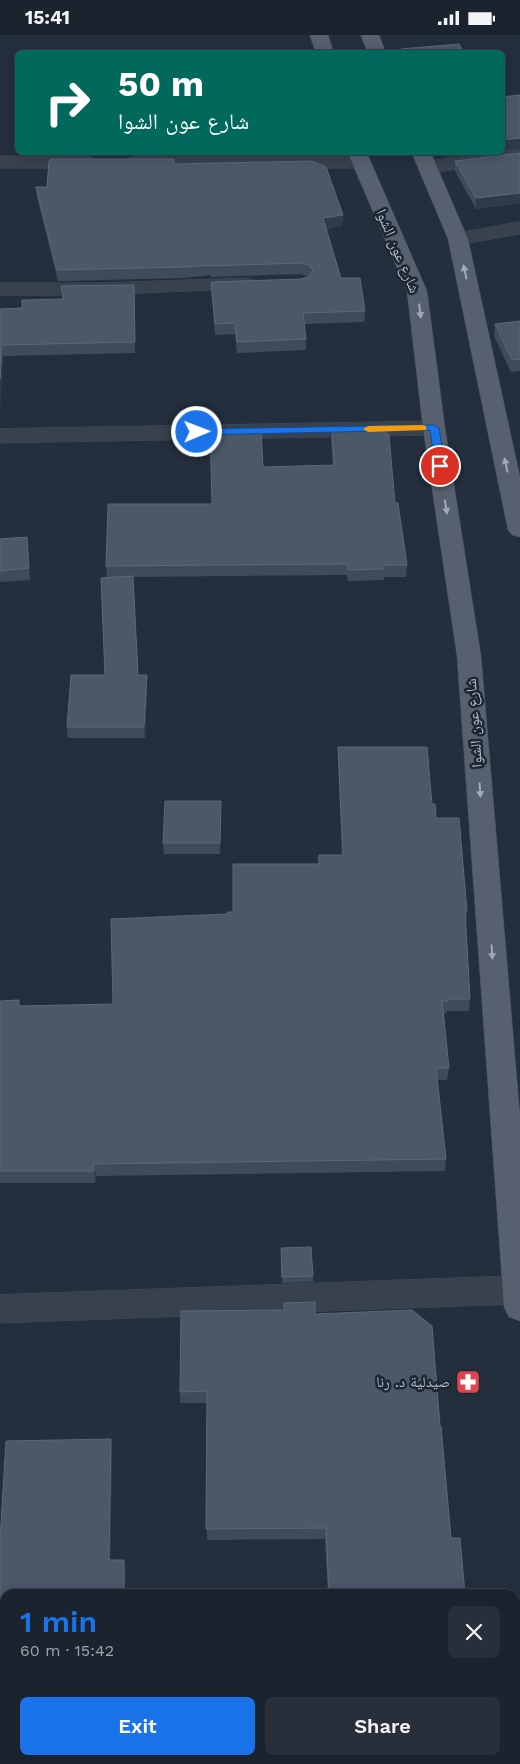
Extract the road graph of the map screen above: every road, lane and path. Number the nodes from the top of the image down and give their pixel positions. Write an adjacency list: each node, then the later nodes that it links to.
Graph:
1 (319, 35): 3 (main road)
2 (370, 35): 4 (main road)
3 (324, 50)
4 (376, 50)
5 (520, 155): 7 (street)
6 (359, 157): 8 (street); 13 (main road, شارع عون الشوا, one-way to 13)
7 (425, 160): 10 (main road)
8 (0, 162)
9 (520, 228): 10 (street)
10 (458, 239): 15 (main road, one-way to 10)
11 (262, 283): 12 (street)
12 (0, 289)
13 (434, 428): 14 (street); 16 (main road, شارع عون الشوا, one-way to 16)
14 (0, 436)
15 (520, 530)
16 (519, 1299): 17 (street)
17 (0, 1309)

